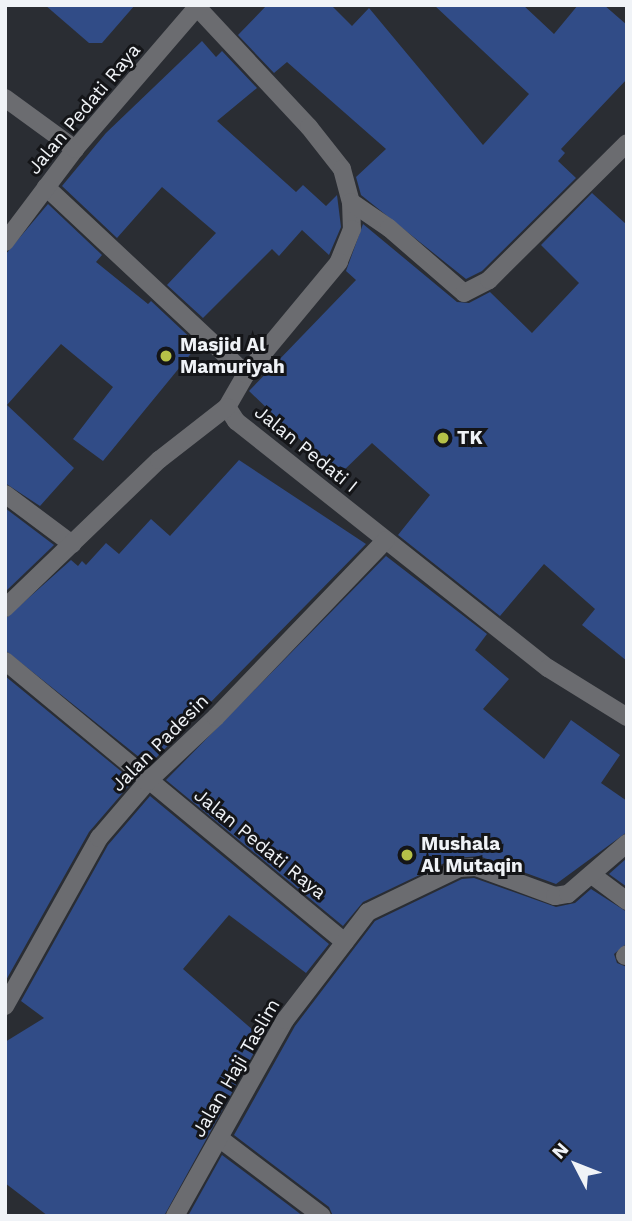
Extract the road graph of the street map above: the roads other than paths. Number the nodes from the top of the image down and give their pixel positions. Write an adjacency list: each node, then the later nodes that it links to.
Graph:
1 (198, 6): 4 (street, Jalan Pedati Raya); 6 (street, Jalan Pedati I)
2 (5, 98): 4 (street)
3 (627, 143): 6 (street)
4 (75, 149): 5 (street, Jalan Pedati Raya)
5 (46, 187): 7 (street, Jalan Pedati Raya); 8 (street)
6 (351, 202): 8 (street, Jalan Pedati I)
7 (5, 242)
8 (246, 374): 9 (street, Jalan Pedati I)
9 (227, 407): 11 (street, Jalan Pedati I); 12 (street)
10 (5, 494): 12 (street)
11 (386, 540): 15 (street, Jalan Pedati I); 16 (street, Jalan Padesin)
12 (72, 544): 13 (street)
13 (5, 608)
14 (5, 661): 16 (street, Jalan Pedati Raya)
15 (627, 717)
16 (147, 782): 20 (street, Jalan Pedati Raya); 21 (street, Jalan Padesin)
17 (627, 843): 18 (street, Jalan Haji Taslim)
18 (592, 875): 19 (street); 20 (street, Jalan Haji Taslim)
19 (627, 901)
20 (345, 942): 22 (street, Jalan Haji Taslim)
21 (5, 1006)
22 (219, 1138): 23 (street, Jalan Haji Taslim); 24 (street)
23 (174, 1216)
24 (322, 1216)

